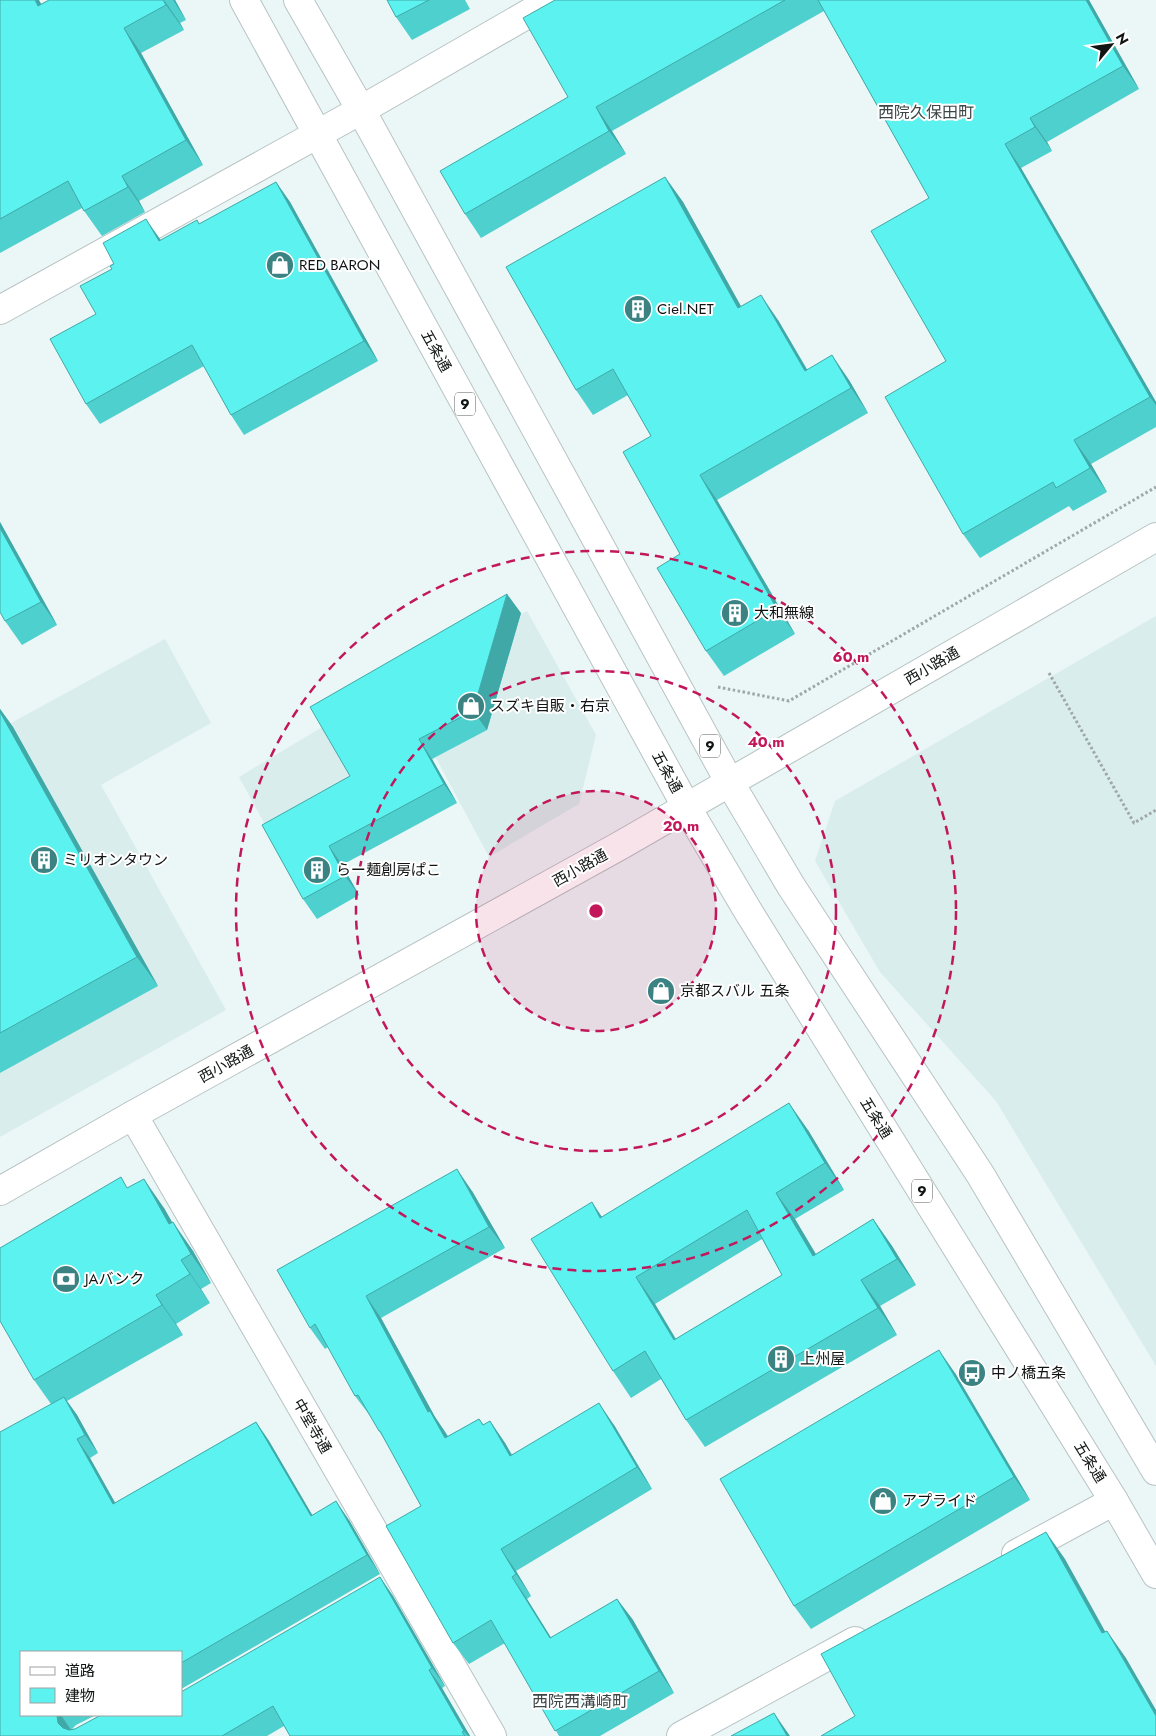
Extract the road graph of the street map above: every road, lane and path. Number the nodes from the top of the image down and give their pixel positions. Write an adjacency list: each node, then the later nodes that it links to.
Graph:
1 (244, 0): 5 (main road, 五条通 / 9)
2 (298, 0): 4 (main road, 9)
3 (552, 0): 4 (main road)
4 (361, 110): 5 (main road); 11 (main road, 9)
5 (317, 134): 6 (main road); 12 (main road, 五条通 / 9)
6 (0, 310)
7 (1156, 487): 10 (path)
8 (1156, 537): 11 (main road, 西小路通)
9 (1049, 673): 13 (path)
10 (716, 687)
11 (730, 783): 12 (main road, 西小路通); 16 (main road, 9)
12 (686, 808): 14 (main road, 西小路通); 17 (main road, 五条通 / 9)
13 (1156, 810)
14 (133, 1115): 15 (main road, 西小路通); 21 (main road, 中堂寺通)
15 (0, 1191)
16 (1156, 1471)
17 (1114, 1501): 18 (main road); 19 (main road, 五条通 / 9)
18 (995, 1565)
19 (1156, 1574)
20 (873, 1632): 22 (main road)
21 (492, 1736)
22 (681, 1736)

